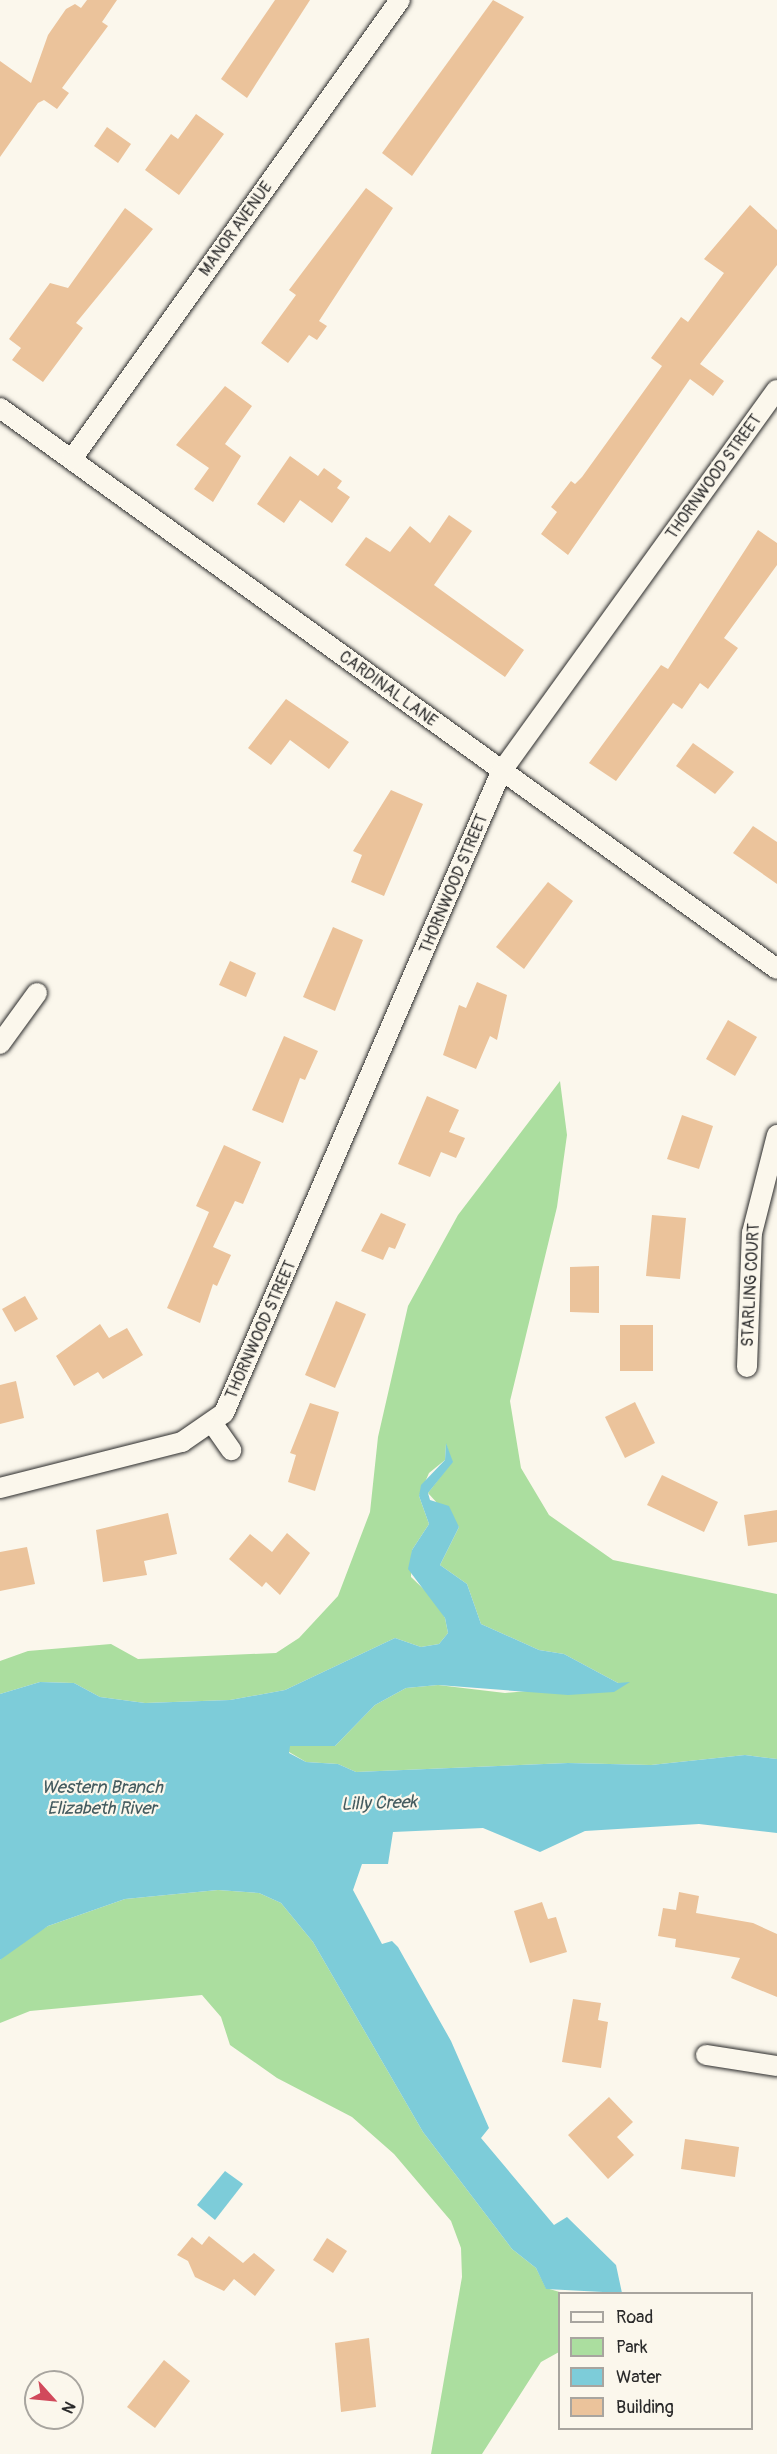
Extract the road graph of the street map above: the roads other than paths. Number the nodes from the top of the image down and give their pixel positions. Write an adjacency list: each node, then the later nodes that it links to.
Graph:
1 (400, 0): 4 (street, MANOR AVENUE)
2 (777, 390): 5 (street, THORNWOOD STREET)
3 (0, 408): 4 (street, CARDINAL LANE)
4 (72, 459): 5 (street, CARDINAL LANE)
5 (501, 772): 6 (street, CARDINAL LANE); 11 (street, THORNWOOD STREET)
6 (777, 969)
7 (37, 993): 8 (street)
8 (0, 1044)
9 (777, 1135): 10 (street, STARLING COURT)
10 (747, 1367)
11 (213, 1424): 12 (street); 13 (street, THORNWOOD STREET)
12 (231, 1450)
13 (0, 1488)
14 (706, 2055): 15 (street)
15 (777, 2066)

